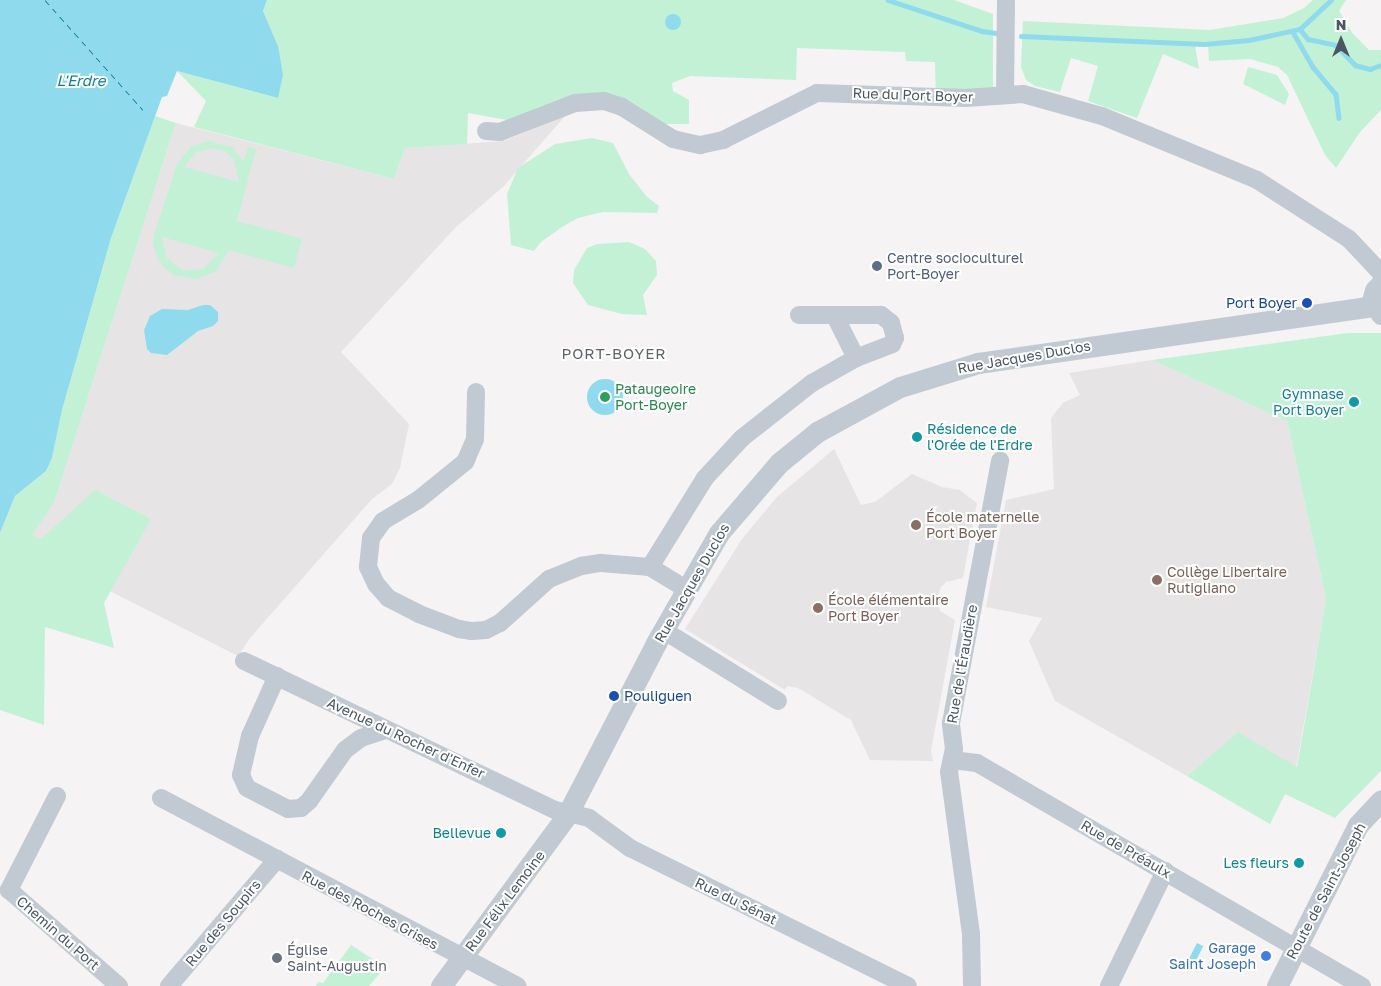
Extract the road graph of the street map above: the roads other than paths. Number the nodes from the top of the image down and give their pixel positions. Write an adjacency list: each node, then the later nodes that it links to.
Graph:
1 (1006, 0): 2 (street)
2 (1006, 95): 3 (street, Rue du Port Boyer); 4 (street, Rue du Port Boyer)
3 (486, 132)
4 (1381, 273)
5 (1381, 284): 6 (street)
6 (1377, 310): 13 (street, Rue Jacques Duclos)
7 (799, 315): 8 (street)
8 (835, 316): 9 (street); 9 (street)
9 (856, 358): 12 (street)
10 (476, 392): 12 (street)
11 (1000, 461): 19 (street, Rue de l'Éraudière)
12 (650, 567): 13 (street)
13 (686, 589): 14 (street, Rue Jacques Duclos)
14 (664, 630): 17 (street); 23 (street, Rue Jacques Duclos)
15 (244, 660): 16 (street, Avenue du Rocher d'Enfer)
16 (277, 676): 18 (street, Avenue du Rocher d'Enfer); 18 (street)
17 (778, 701)
18 (385, 730): 23 (street, Avenue du Rocher d'Enfer)
19 (952, 760): 25 (street, Rue de Préaulx); 33 (street, Rue de l'Éraudière)
20 (57, 796): 28 (street, Chemin du Port)
21 (161, 798): 24 (street, Rue des Roches Grises)
22 (1381, 800): 26 (street, Route de Saint-Joseph)
23 (567, 815): 27 (street, Rue Félix Lemoine); 32 (street, Rue du Sénat)
24 (277, 859): 27 (street, Rue des Roches Grises); 29 (street, Rue des Soupirs)
25 (1165, 871): 26 (street, Rue de Préaulx); 34 (street)
26 (1296, 947): 35 (street, Route de Saint-Joseph); 36 (street, Rue de Préaulx)
27 (462, 958): 30 (street, Rue Félix Lemoine); 31 (street, Rue des Roches Grises)
28 (119, 986)
29 (169, 986)
30 (441, 986)
31 (517, 986)
32 (908, 986)
33 (972, 986)
34 (1109, 986)
35 (1276, 986)
36 (1362, 986)

